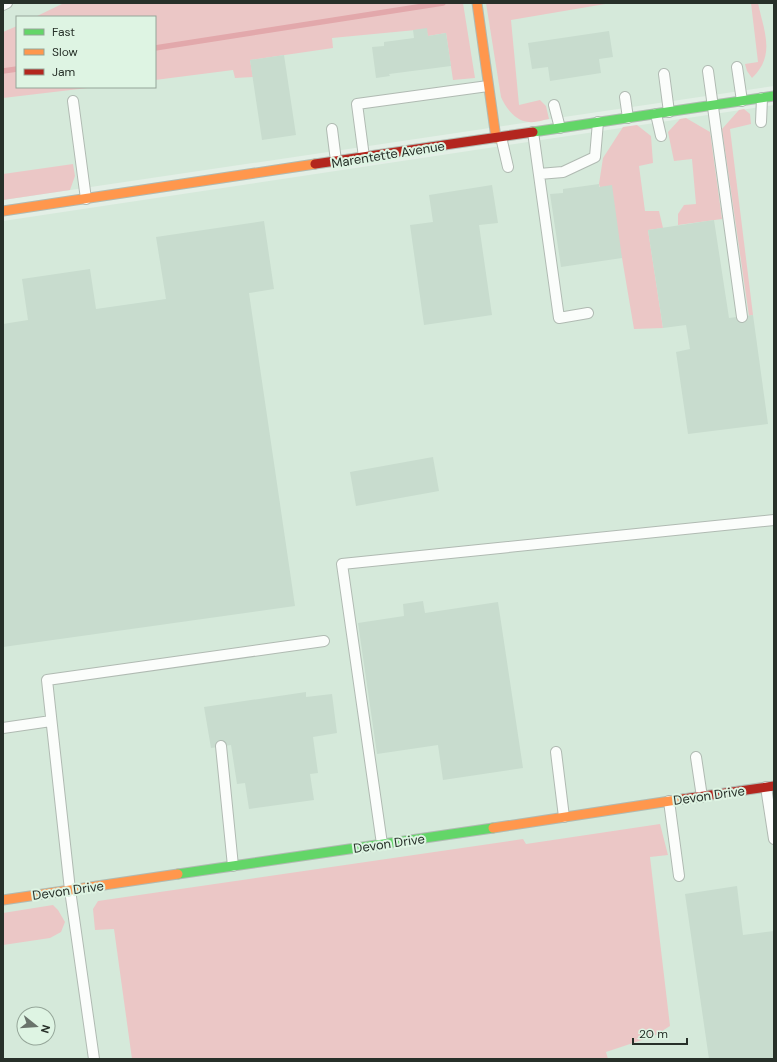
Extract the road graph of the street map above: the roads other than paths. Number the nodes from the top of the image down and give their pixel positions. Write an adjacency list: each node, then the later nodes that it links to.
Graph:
1 (7, 3): 3 (lane)
2 (477, 3): 7 (street)
3 (3, 5)
4 (737, 67): 12 (lane)
5 (708, 71): 14 (lane)
6 (664, 74): 15 (lane)
7 (488, 86): 24 (street); 25 (lane)
8 (774, 96): 10 (street, Marentette Avenue)
9 (625, 97): 17 (lane)
10 (762, 98): 12 (street, Marentette Avenue); 19 (lane)
11 (73, 101): 29 (lane)
12 (742, 101): 14 (street, Marentette Avenue)
13 (554, 105): 20 (lane)
14 (712, 106): 15 (street, Marentette Avenue); 32 (lane)
15 (670, 112): 16 (street, Marentette Avenue)
16 (656, 114): 17 (street, Marentette Avenue); 23 (lane)
17 (628, 118): 18 (street, Marentette Avenue)
18 (598, 122): 20 (street, Marentette Avenue); 28 (lane)
19 (762, 122)
20 (560, 128): 22 (street, Marentette Avenue)
21 (332, 129): 26 (lane)
22 (533, 132): 24 (street, Marentette Avenue); 28 (lane)
23 (661, 136)
24 (498, 137): 25 (street, Marentette Avenue); 27 (lane)
25 (364, 157): 26 (street, Marentette Avenue)
26 (336, 161): 29 (street, Marentette Avenue)
27 (508, 168)
28 (539, 174): 31 (lane)
29 (86, 199): 30 (street, Marentette Avenue)
30 (3, 211)
31 (588, 314)
32 (742, 317)
33 (774, 520): 45 (lane)
34 (324, 641): 35 (lane)
35 (51, 721): 36 (lane); 48 (lane)
36 (3, 728)
37 (221, 746): 46 (lane)
38 (556, 752): 43 (lane)
39 (696, 757): 41 (lane)
40 (770, 786): 41 (street, Devon Drive); 44 (lane)
41 (702, 796): 42 (street, Devon Drive)
42 (669, 801): 43 (street, Devon Drive); 47 (lane)
43 (564, 817): 45 (street, Devon Drive)
44 (774, 839)
45 (382, 844): 46 (street, Devon Drive)
46 (233, 866): 48 (street, Devon Drive)
47 (679, 876)
48 (70, 890): 49 (street, Devon Drive); 50 (lane)
49 (3, 900)
50 (94, 1059)

